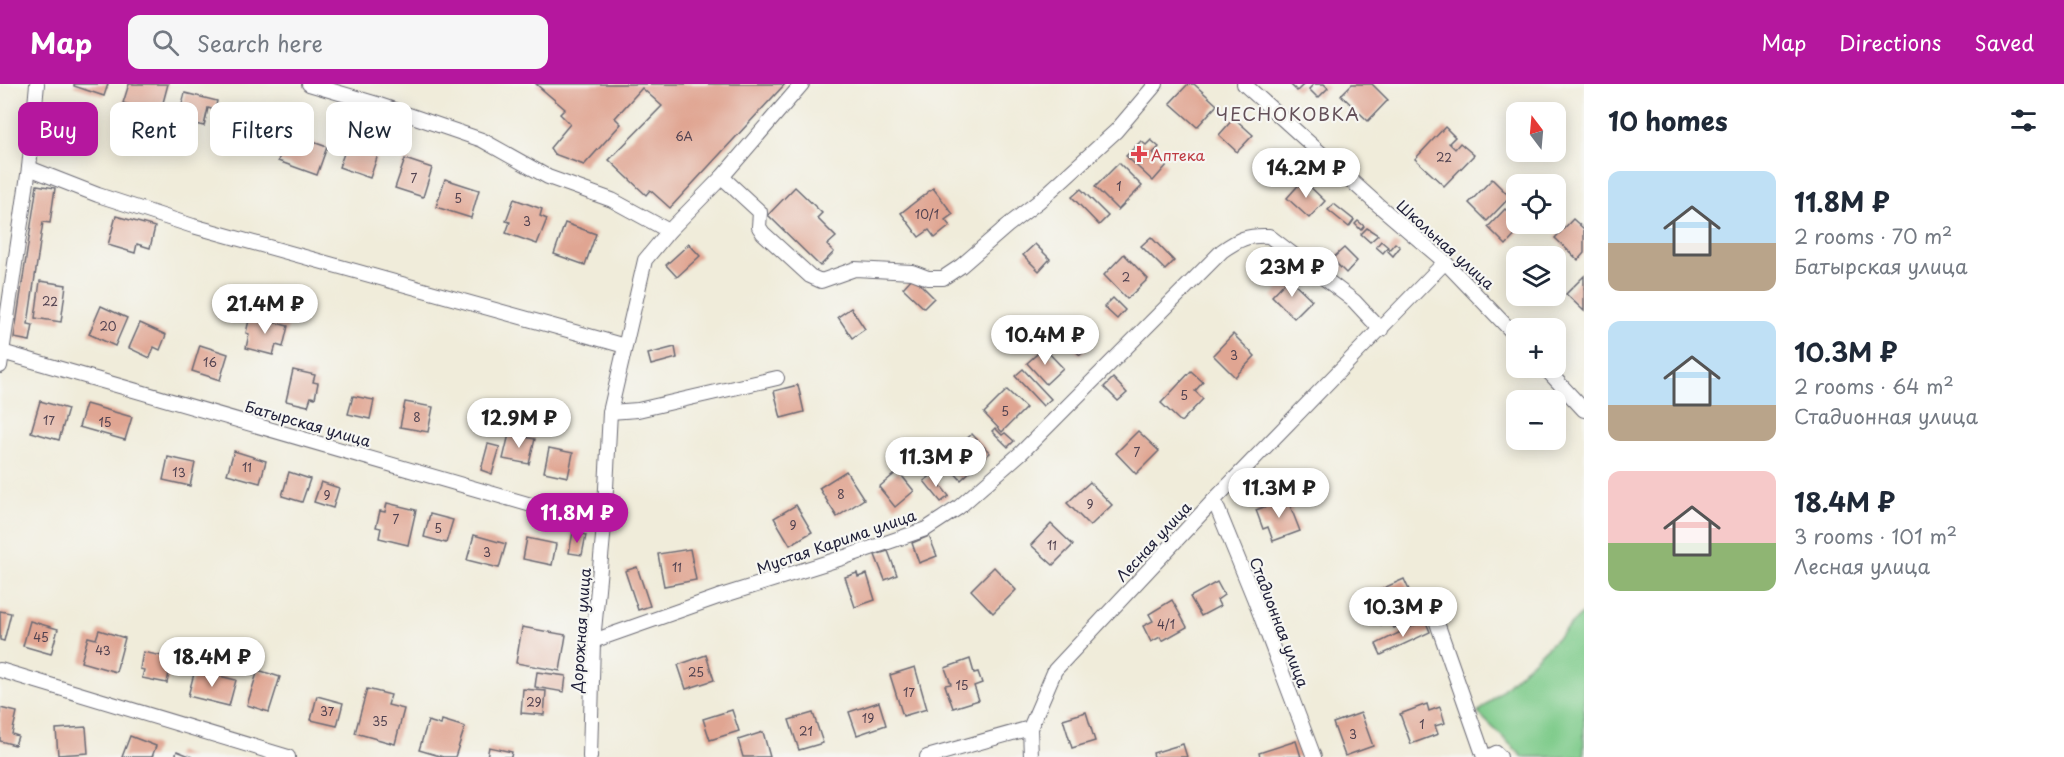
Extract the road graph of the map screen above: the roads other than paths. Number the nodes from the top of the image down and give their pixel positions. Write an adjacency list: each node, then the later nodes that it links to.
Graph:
1 (37, 84): 6 (street)
2 (309, 84): 8 (street)
3 (802, 84): 7 (street, Дорожная улица)
4 (1156, 84): 7 (street)
5 (1244, 84): 9 (street, Школьная улица)
6 (29, 168): 12 (street); 13 (street)
7 (722, 177): 8 (street, Дорожная улица)
8 (669, 231): 12 (street, Дорожная улица)
9 (1445, 262): 10 (street, Школьная улица); 11 (street, Лесная улица)
10 (1506, 326)
11 (1381, 330): 19 (street, Лесная улица); 22 (street, Мустая Карима улица)
12 (626, 346): 18 (street, Дорожная улица)
13 (2, 352): 14 (street); 20 (street, Батырская улица)
14 (0, 366)
15 (777, 378): 18 (street)
16 (1554, 378): 17 (street)
17 (1584, 410)
18 (610, 412): 20 (street, Дорожная улица)
19 (1214, 500): 24 (street, Лесная улица); 30 (street, Стадионная улица)
20 (604, 526): 22 (street, Дорожная улица)
21 (1434, 617): 25 (street)
22 (593, 641): 27 (street, Дорожная улица)
23 (0, 670): 26 (street)
24 (1030, 728): 28 (street); 29 (street)
25 (1492, 756)
26 (288, 757)
27 (590, 757)
28 (927, 757)
29 (1031, 757)
30 (1314, 757)

